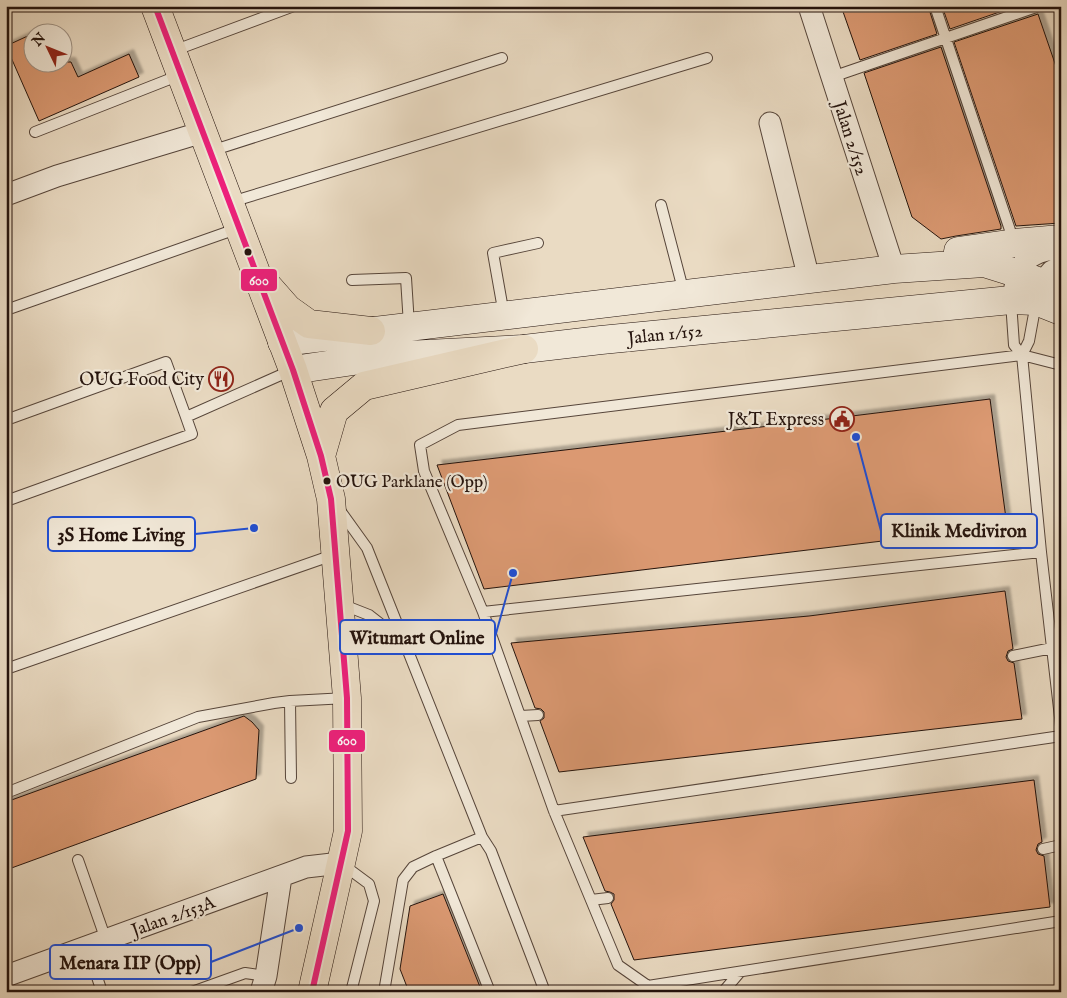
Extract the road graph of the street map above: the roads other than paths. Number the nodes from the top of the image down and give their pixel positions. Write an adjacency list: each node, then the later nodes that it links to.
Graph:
1 (155, 6): 9 (main road)
2 (294, 6): 9 (lane)
3 (809, 6): 10 (street, Jalan 2/152)
4 (935, 6): 6 (lane)
5 (1038, 6): 6 (lane)
6 (946, 38): 10 (lane); 20 (lane)
7 (502, 58): 13 (lane)
8 (707, 58): 15 (lane)
9 (176, 63): 12 (lane); 13 (main road)
10 (832, 77): 22 (street, Jalan 2/152)
11 (770, 122): 24 (street)
12 (35, 132)
13 (207, 142): 14 (street); 15 (main road)
14 (6, 194)
15 (230, 203): 17 (main road)
16 (661, 205): 27 (lane)
17 (239, 228): 23 (main road); 28 (lane)
18 (1061, 239): 20 (street)
19 (538, 243): 30 (lane)
20 (1015, 243): 22 (street)
21 (1061, 248): 26 (street)
22 (894, 269): 24 (street); 26 (street)
23 (257, 274): 32 (main road); 33 (main road)
24 (809, 279): 27 (street)
25 (352, 280): 31 (lane)
26 (1038, 285): 29 (street); 34 (street, Jalan 1/152); 35 (lane); 35 (lane)
27 (684, 294): 30 (street)
28 (6, 310)
29 (1061, 311)
30 (504, 316): 31 (street)
31 (409, 326): 32 (street)
32 (371, 331): 33 (street)
33 (282, 342): 37 (main road)
34 (524, 349): 37 (street, Jalan 1/152); 40 (main road)
35 (1022, 355): 36 (lane); 43 (lane); 46 (lane)
36 (1061, 365)
37 (293, 370): 38 (lane); 40 (main road)
38 (186, 416): 39 (lane); 42 (lane)
39 (6, 420)
40 (321, 456): 41 (main road)
41 (331, 500): 44 (main road); 47 (lane)
42 (6, 501)
43 (1041, 552): 46 (lane); 48 (lane)
44 (335, 554): 45 (main road); 50 (lane)
45 (339, 604): 47 (lane); 51 (main road)
46 (483, 612): 54 (lane)
47 (406, 643): 60 (lane)
48 (1052, 648): 49 (lane); 55 (lane)
49 (1013, 656)
50 (6, 669)
51 (347, 698): 52 (lane); 65 (main road)
52 (290, 702): 57 (lane); 58 (lane)
53 (538, 715): 54 (lane)
54 (520, 716): 59 (lane)
55 (1061, 726)
56 (1061, 736): 59 (lane)
57 (291, 778)
58 (6, 793)
59 (554, 811): 68 (lane)
60 (482, 838): 63 (lane); 80 (lane)
61 (1061, 846): 62 (lane)
62 (1043, 849)
63 (436, 856): 78 (lane); 79 (lane)
64 (78, 860): 70 (lane)
65 (341, 863): 66 (street, Jalan 2/153A); 76 (main road); 77 (lane)
66 (281, 877): 70 (street, Jalan 2/153A); 73 (street)
67 (608, 898): 68 (lane)
68 (591, 900): 71 (lane)
69 (1061, 921): 71 (lane)
70 (96, 944): 72 (street, Jalan 2/153A); 74 (lane)
71 (740, 972): 81 (lane)
72 (6, 976)
73 (264, 984): 75 (lane)
74 (102, 992)
75 (192, 992)
76 (312, 992)
77 (351, 992)
78 (384, 992)
79 (490, 992)
80 (545, 992)
81 (723, 992)

